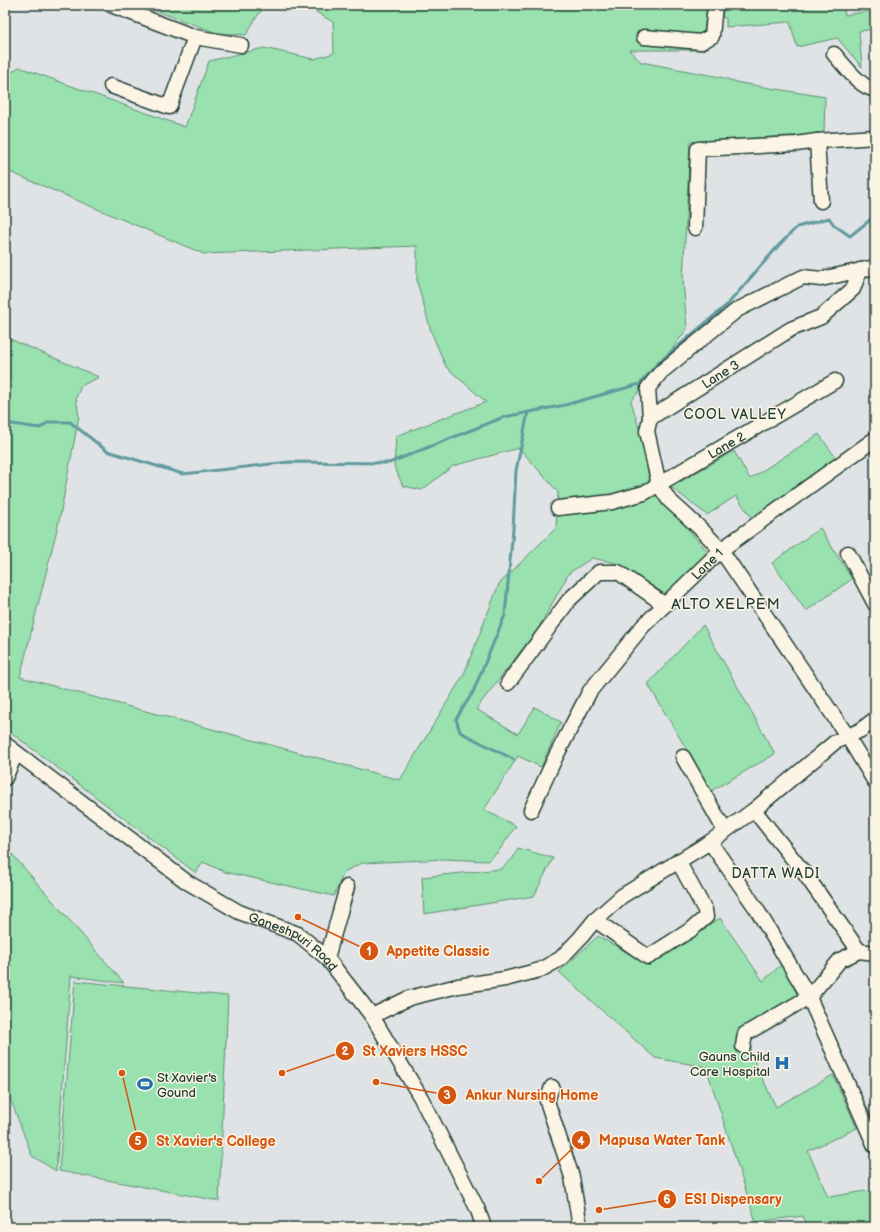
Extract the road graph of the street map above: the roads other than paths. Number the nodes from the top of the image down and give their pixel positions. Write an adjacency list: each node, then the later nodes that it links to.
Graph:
1 (111, 5): 3 (street)
2 (715, 5): 4 (street)
3 (195, 37): 5 (street); 7 (street)
4 (644, 37)
5 (241, 45)
6 (834, 54): 8 (street)
7 (111, 86)
8 (875, 89)
9 (875, 137): 10 (street)
10 (817, 141): 11 (street); 12 (street)
11 (821, 201)
12 (695, 228)
13 (875, 267): 14 (street)
14 (860, 270): 16 (street, Lane 3); 16 (street)
15 (835, 381): 18 (street, Lane 2)
16 (650, 418): 18 (street)
17 (875, 439): 20 (street, Lane 1)
18 (659, 485): 19 (street, Lane 2); 20 (street)
19 (558, 508)
20 (721, 550): 23 (street, Lane 1); 26 (street)
21 (848, 553): 22 (street)
22 (875, 604)
23 (665, 605): 24 (street); 32 (street, Lane 1)
24 (508, 683)
25 (875, 719): 26 (street)
26 (848, 737): 31 (street); 33 (street)
27 (5, 744): 28 (street, Ganeshpuri Road)
28 (16, 753): 30 (street); 41 (street, Ganeshpuri Road)
29 (683, 757): 34 (street)
30 (5, 778)
31 (875, 782)
32 (531, 810)
33 (754, 810): 34 (street); 39 (street)
34 (725, 831): 35 (street)
35 (710, 842): 36 (street); 42 (street)
36 (678, 861): 38 (street); 38 (street)
37 (347, 887): 41 (street)
38 (594, 920): 43 (street)
39 (859, 951): 40 (street); 42 (street)
40 (875, 953)
41 (328, 958): 43 (street, Ganeshpuri Road)
42 (809, 997): 44 (street); 46 (street)
43 (372, 1016): 47 (street, Ganeshpuri Road)
44 (743, 1046)
45 (552, 1087): 48 (street)
46 (875, 1146)
47 (484, 1227)
48 (580, 1227)

